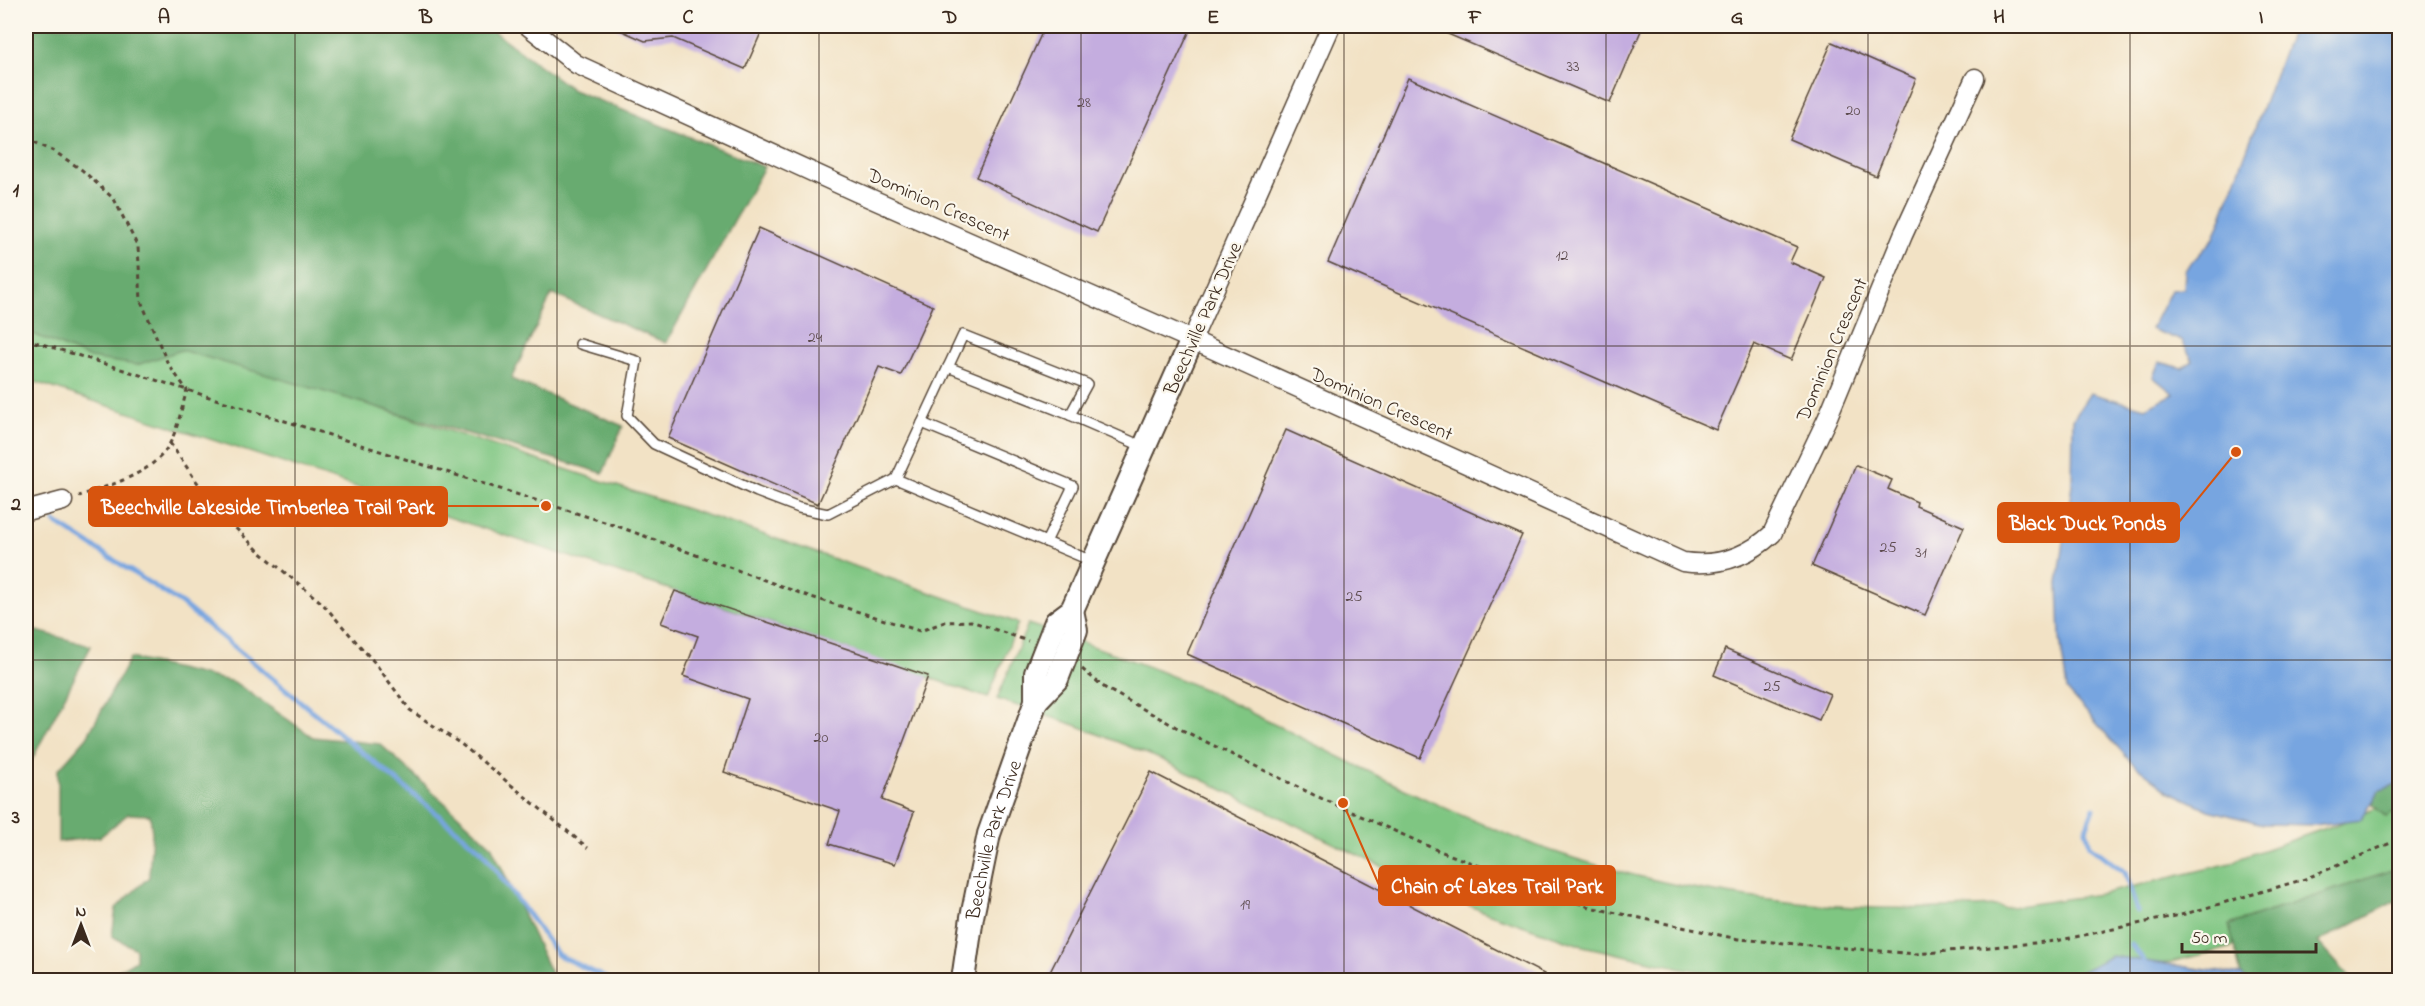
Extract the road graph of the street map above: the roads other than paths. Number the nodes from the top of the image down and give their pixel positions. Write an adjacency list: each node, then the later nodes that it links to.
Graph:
1 (528, 26): 4 (street, Dominion Crescent)
2 (1331, 26): 4 (street, Beechville Park Drive)
3 (1975, 78): 4 (street, Dominion Crescent)
4 (1192, 340): 9 (street, Beechville Park Drive)
5 (580, 344): 10 (lane)
6 (948, 367): 7 (lane); 7 (lane); 8 (lane)
7 (1070, 415): 9 (lane)
8 (922, 423): 10 (lane); 13 (lane)
9 (1145, 447): 14 (street, Beechville Park Drive)
10 (896, 479): 13 (lane)
11 (63, 501): 12 (street)
12 (26, 510)
13 (1046, 542): 14 (lane)
14 (1094, 562): 15 (street, Beechville Park Drive)
15 (963, 981)

